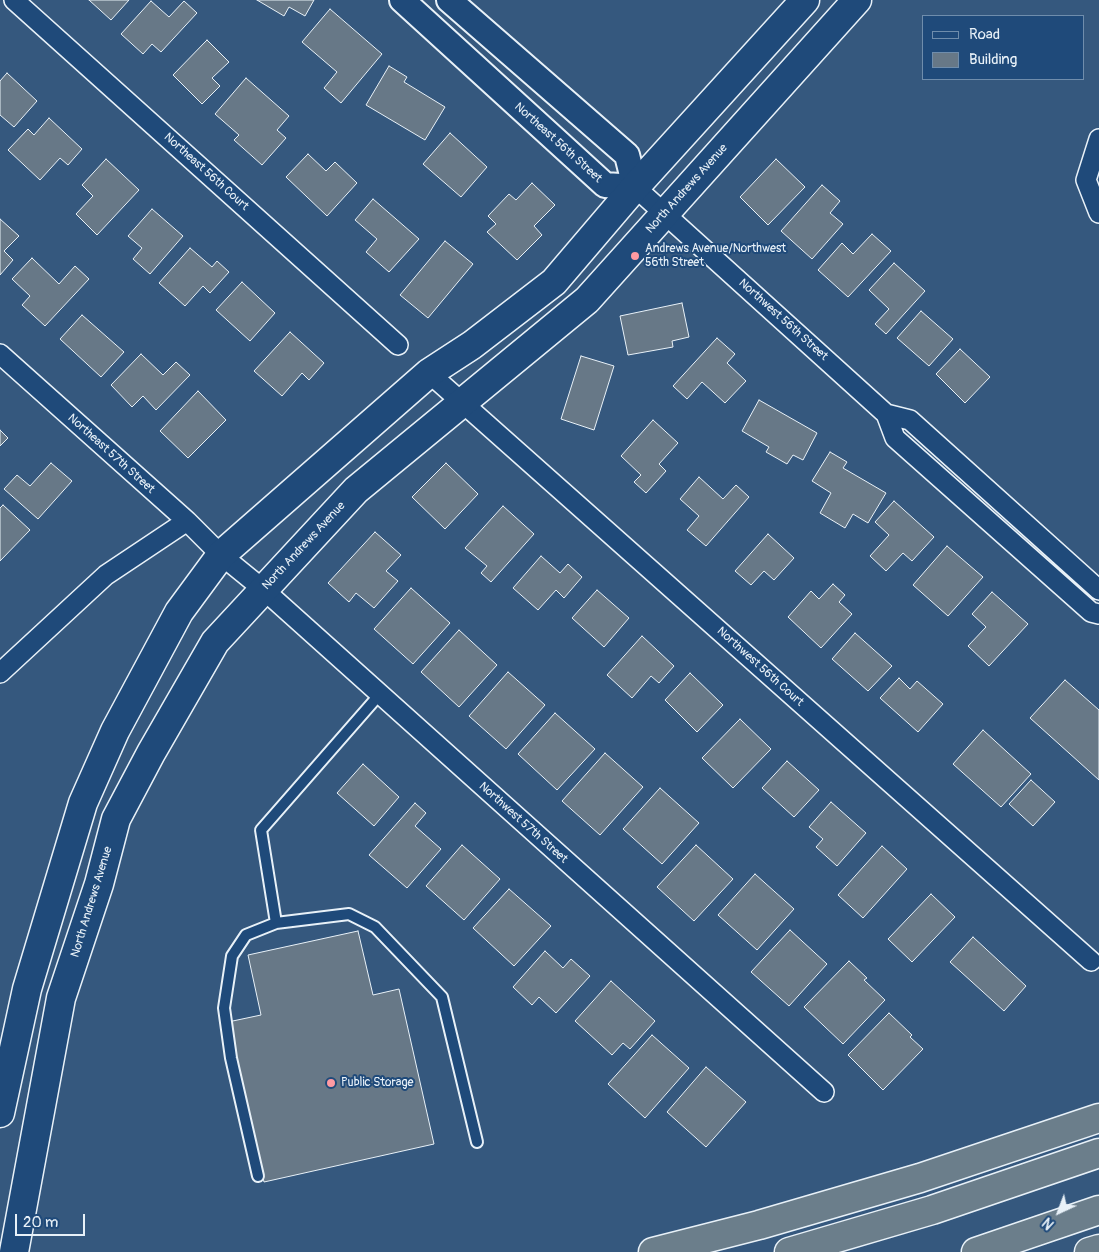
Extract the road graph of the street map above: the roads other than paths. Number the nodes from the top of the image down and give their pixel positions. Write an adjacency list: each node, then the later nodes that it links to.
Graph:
1 (14, 0): 10 (street, Northeast 56th Court)
2 (402, 0): 7 (street, Northeast 56th Street)
3 (449, 0): 7 (street)
4 (805, 0): 7 (main road)
5 (857, 0): 8 (main road, North Andrews Avenue)
6 (1099, 139): 9 (street)
7 (635, 187): 8 (street, Northwest 56th Street); 12 (main road)
8 (665, 212): 13 (main road, North Andrews Avenue); 14 (street, Northwest 56th Street)
9 (1099, 213)
10 (398, 345)
11 (0, 354): 15 (street, Northeast 57th Street)
12 (429, 373): 13 (street, Northwest 56th Court); 16 (main road)
13 (461, 402): 17 (main road, North Andrews Avenue); 23 (street, Northwest 56th Court)
14 (886, 414): 18 (street, Northwest 56th Street); 19 (street, Northwest 56th Street)
15 (187, 522): 16 (street, Northeast 57th Street); 20 (street)
16 (221, 555): 17 (street, Northwest 57th Street); 25 (main road)
17 (264, 590): 21 (street, Northwest 57th Street); 32 (main road, North Andrews Avenue)
18 (1099, 590)
19 (1099, 614)
20 (0, 673)
21 (380, 694): 22 (lane); 24 (street, Northwest 57th Street)
22 (276, 923): 27 (lane); 29 (lane)
23 (1091, 961)
24 (824, 1092)
25 (0, 1113)
26 (1099, 1118): 33 (highway)
27 (477, 1142)
28 (1099, 1154): 34 (highway)
29 (258, 1176)
30 (1099, 1210): 35 (highway)
31 (1099, 1249): 36 (highway)
32 (14, 1252)
33 (653, 1252)
34 (789, 1252)
35 (976, 1252)
36 (1089, 1252)

